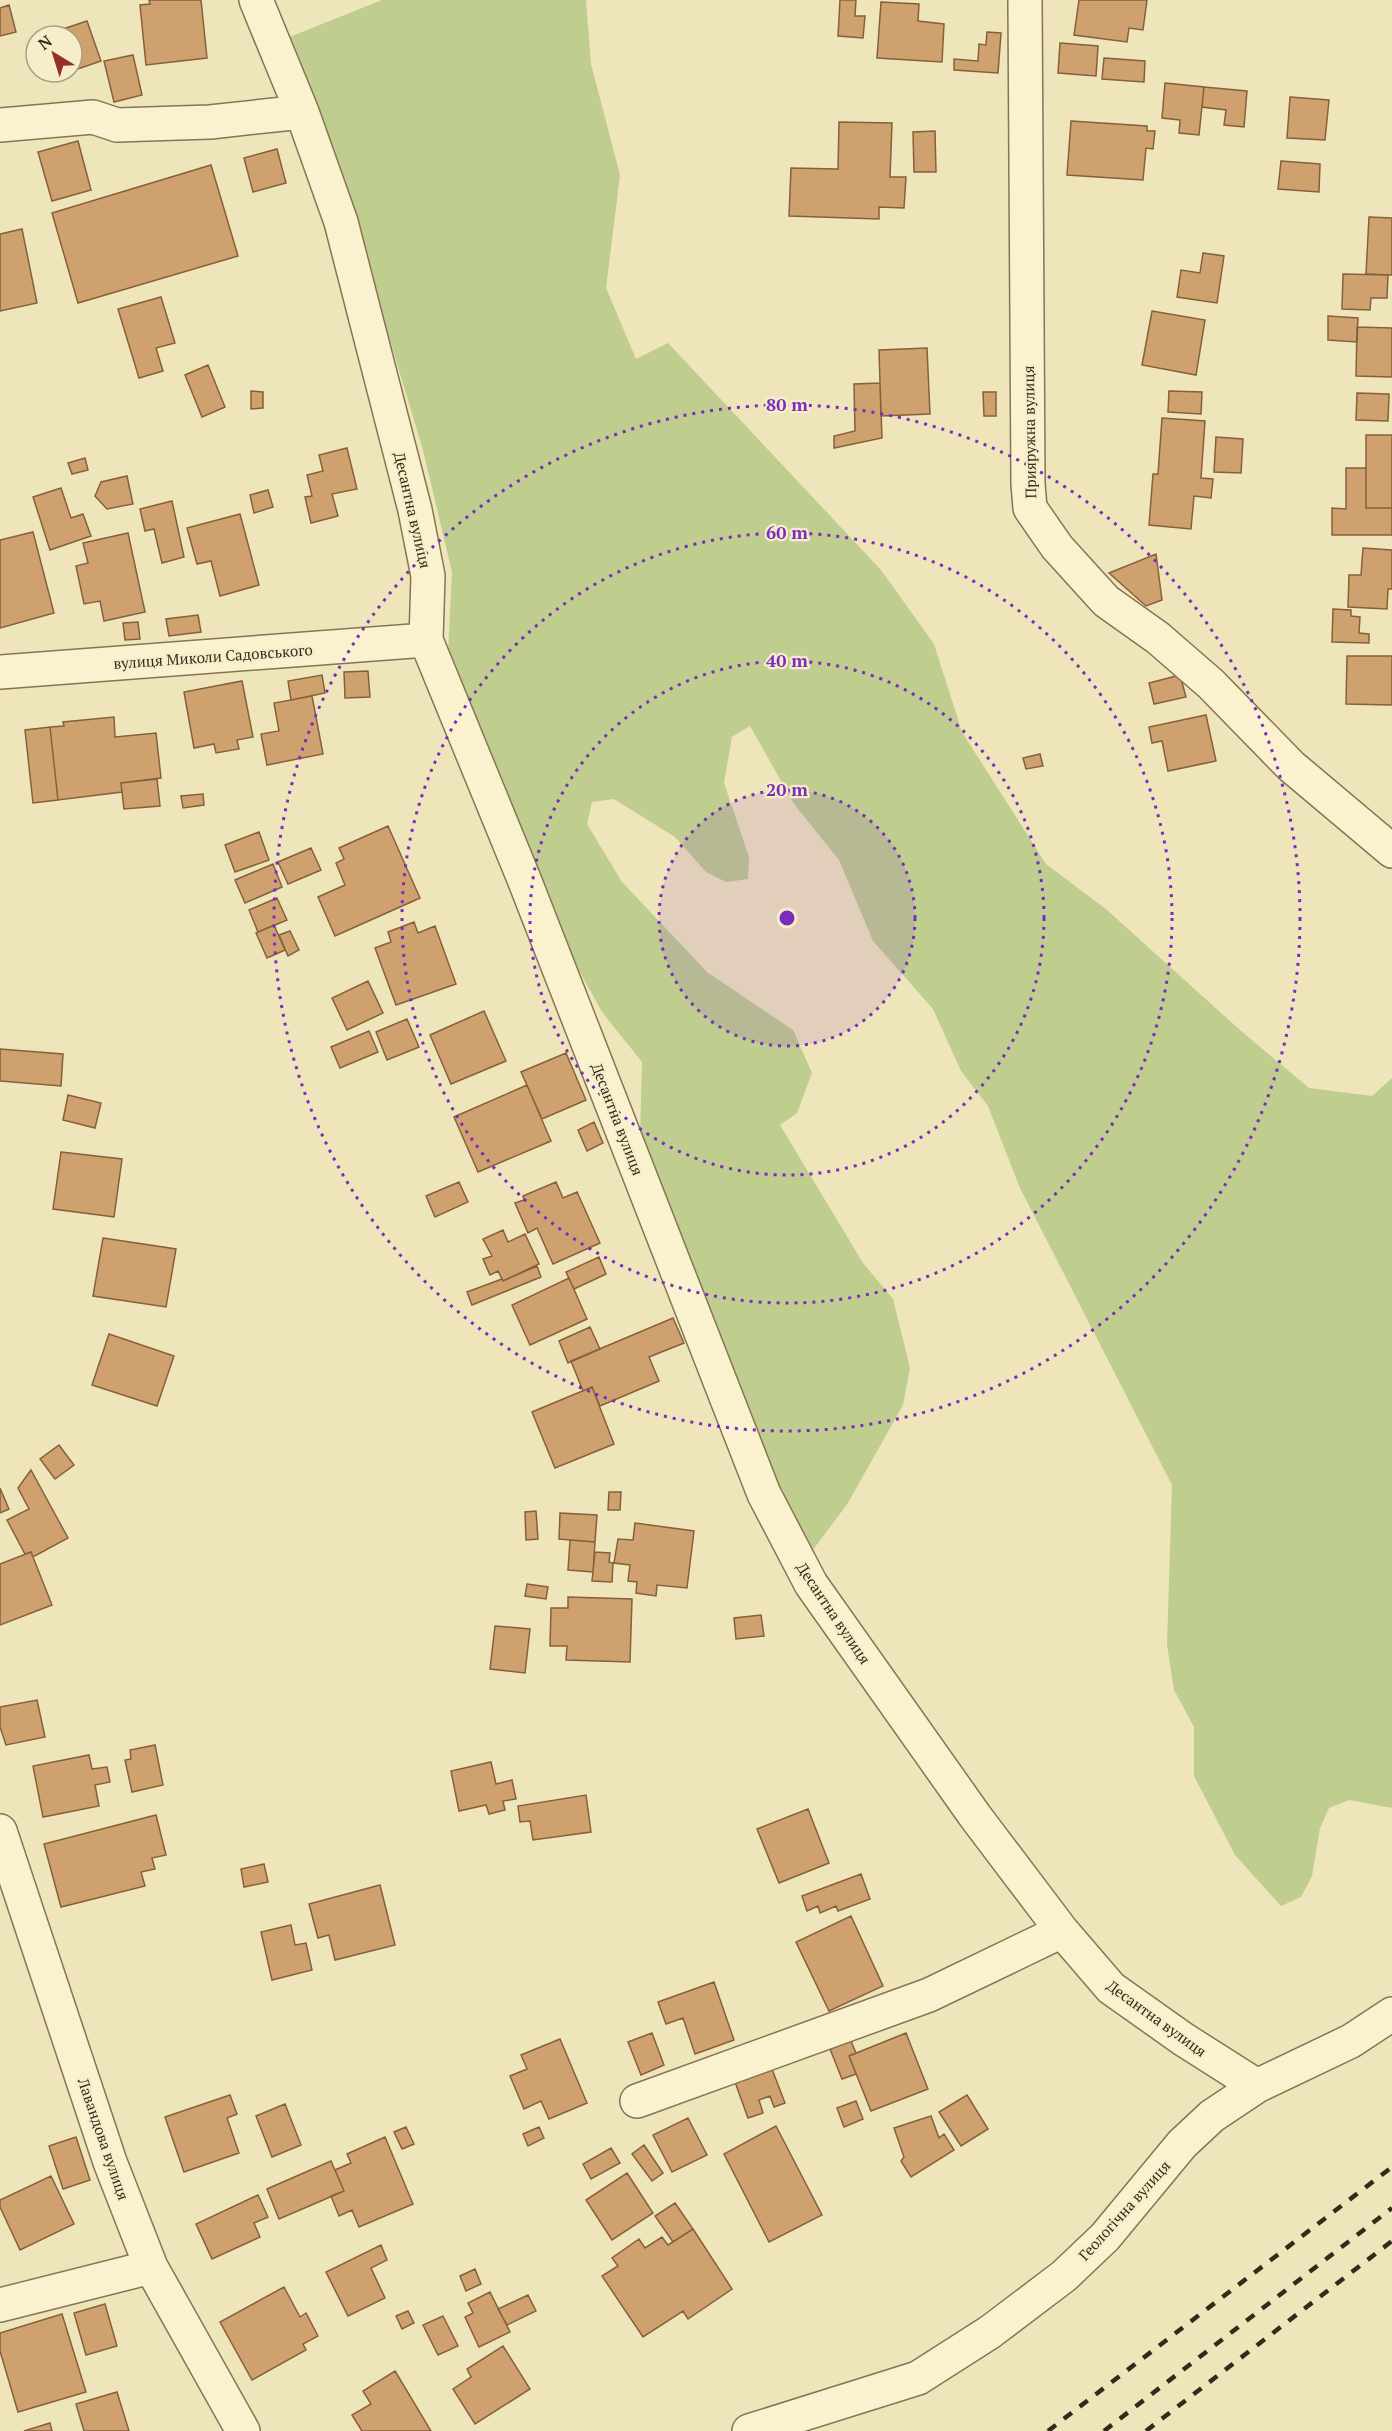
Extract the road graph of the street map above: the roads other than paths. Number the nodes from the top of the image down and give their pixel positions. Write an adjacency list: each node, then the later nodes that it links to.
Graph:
1 (256, 0): 3 (street, Десантна вулиця)
2 (1025, 0): 7 (street, Прияружна вулиця)
3 (302, 112): 4 (street); 5 (street, Десантна вулиця)
4 (0, 124)
5 (426, 640): 6 (street, вулиця Миколи Садовського); 9 (street, Десантна вулиця)
6 (0, 672)
7 (1392, 851)
8 (0, 1831): 13 (street, Лавандова вулиця)
9 (1062, 1931): 11 (street, Десантна вулиця); 12 (street)
10 (1392, 2014): 11 (street, Геологічна вулиця)
11 (1257, 2086): 16 (street, Геологічна вулиця)
12 (637, 2101)
13 (151, 2267): 14 (street); 15 (street, Лавандова вулиця)
14 (0, 2305)
15 (243, 2431)
16 (749, 2431)

